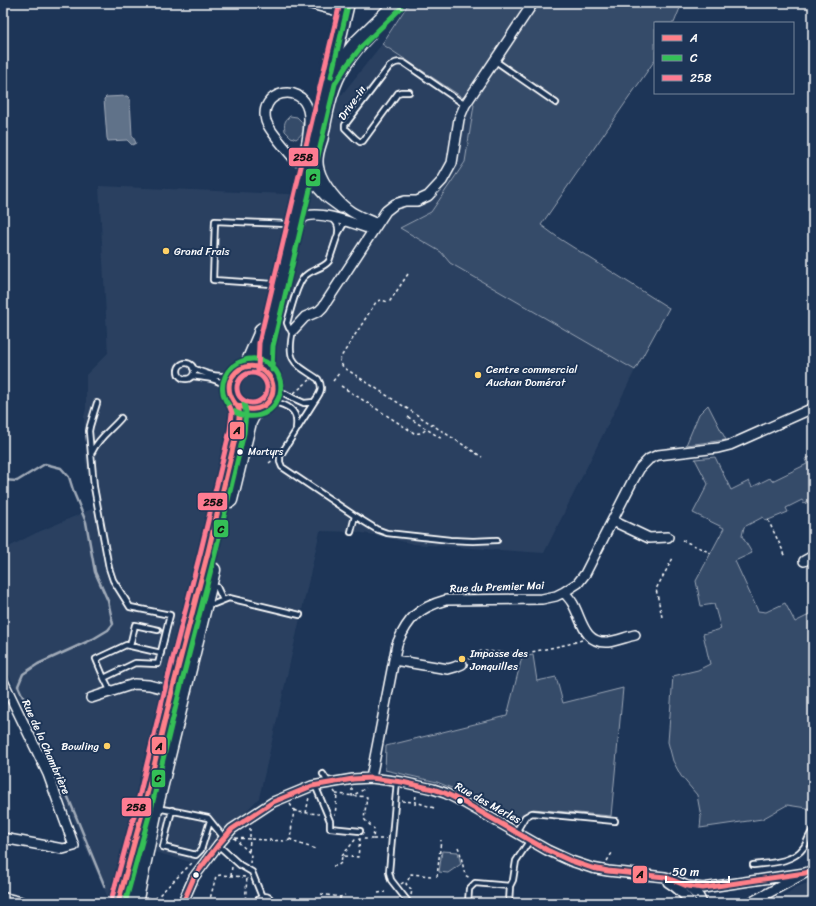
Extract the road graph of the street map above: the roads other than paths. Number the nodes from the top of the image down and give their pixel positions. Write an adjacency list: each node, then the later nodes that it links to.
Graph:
1 (307, 3): 5 (street)
2 (396, 3): 7 (main road)
3 (401, 3): 14 (street)
4 (533, 3): 6 (street)
5 (343, 8): 7 (main road); 11 (main road)
6 (494, 60): 9 (lane); 10 (street)
7 (328, 81): 20 (main road)
8 (409, 92): 10 (lane, Drive-in)
9 (556, 103)
10 (465, 104): 18 (street)
11 (306, 147): 12 (street); 17 (main road)
12 (295, 160)
13 (314, 184): 14 (street)
14 (351, 212): 16 (lane); 18 (street)
15 (332, 217): 16 (street); 19 (lane); 20 (street)
16 (346, 222): 18 (street); 19 (lane)
17 (287, 224): 20 (main road); 20 (lane)
18 (375, 227): 21 (street)
19 (338, 234): 21 (lane)
20 (276, 288): 22 (main road); 24 (main road)
21 (293, 330): 30 (lane)
22 (248, 366): 24 (main road); 25 (main road)
23 (193, 368): 25 (lane); 26 (lane); 26 (lane)
24 (264, 370): 27 (main road)
25 (234, 375): 28 (main road)
26 (193, 376): 28 (lane)
27 (274, 387): 29 (main road); 30 (lane)
28 (230, 392): 32 (main road)
29 (270, 401): 33 (main road); 36 (lane)
30 (314, 402): 36 (lane)
31 (97, 403): 37 (lane)
32 (237, 405): 33 (main road); 43 (main road)
33 (257, 410): 46 (main road)
34 (811, 412): 39 (street, Rue du Premier Mai)
35 (121, 418): 37 (lane)
36 (296, 430): 38 (lane)
37 (91, 454): 54 (lane)
38 (355, 516): 40 (lane); 42 (lane)
39 (613, 521): 41 (street); 47 (street, Rue du Premier Mai)
40 (351, 532)
41 (668, 538)
42 (497, 540)
43 (208, 552): 46 (lane); 60 (main road)
44 (813, 556): 45 (street)
45 (804, 561)
46 (209, 586): 48 (lane); 49 (main road)
47 (564, 592): 52 (street); 55 (street, Rue du Premier Mai)
48 (223, 600): 49 (lane); 50 (lane)
49 (205, 602): 60 (main road)
50 (300, 615)
51 (158, 630): 53 (lane)
52 (635, 635)
53 (130, 646): 54 (lane); 57 (lane)
54 (161, 653): 57 (lane)
55 (394, 660): 56 (street); 64 (street, Rue du Premier Mai)
56 (462, 664)
57 (104, 678): 59 (lane)
58 (3, 681): 74 (street, Rue de la Chambrière)
59 (111, 692): 60 (street); 61 (street)
60 (177, 692): 67 (main road); 88 (main road)
61 (92, 698)
62 (323, 774): 66 (lane)
63 (397, 781): 64 (street, Rue des Merles); 73 (street, Rue des Merles); 85 (lane)
64 (369, 782): 66 (street, Rue des Merles)
65 (315, 785): 66 (street, Rue des Merles); 72 (lane); 76 (street, Rue des Merles)
66 (330, 785)
67 (155, 808): 68 (lane); 89 (main road)
68 (172, 810): 69 (lane); 69 (lane)
69 (210, 821): 76 (lane)
70 (615, 821): 73 (lane)
71 (813, 830): 77 (lane)
72 (360, 831)
73 (516, 832): 75 (street, Rue des Merles)
74 (3, 838)
75 (530, 840): 79 (street, Rue des Merles); 80 (lane)
76 (221, 842): 83 (lane); 90 (street, Rue des Merles)
77 (754, 865)
78 (809, 872): 82 (street, Rue des Merles); 95 (street, Rue des Merles)
79 (659, 876): 81 (street, Rue des Merles); 86 (street, Rue des Merles)
80 (510, 886): 93 (lane); 94 (lane)
81 (687, 886): 82 (street, Rue des Merles); 86 (street)
82 (703, 888): 86 (street)
83 (262, 897): 91 (lane); 92 (lane)
84 (3, 899): 87 (main road)
85 (410, 902)
86 (696, 902)
87 (20, 903)
88 (118, 903)
89 (135, 903)
90 (183, 903)
91 (258, 903)
92 (272, 903)
93 (468, 903)
94 (509, 903)
95 (750, 903)

